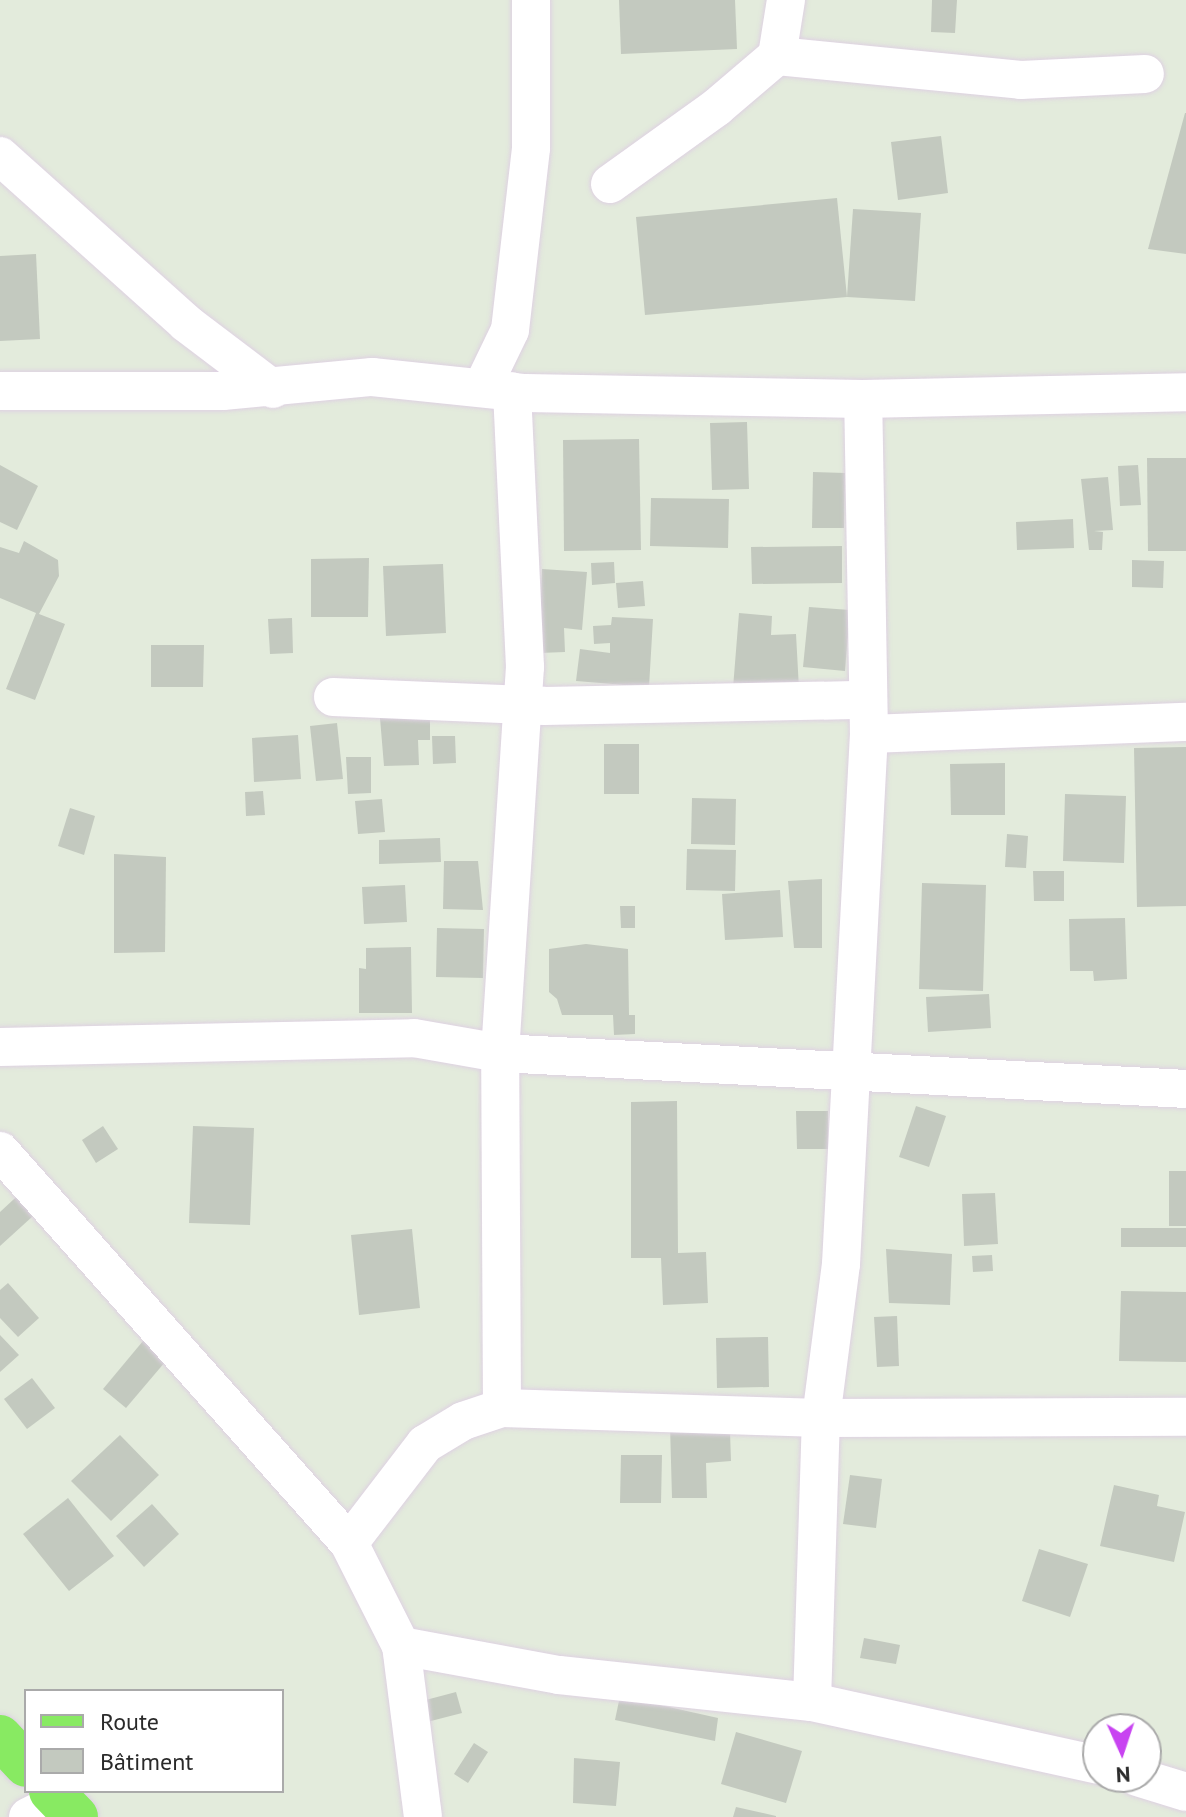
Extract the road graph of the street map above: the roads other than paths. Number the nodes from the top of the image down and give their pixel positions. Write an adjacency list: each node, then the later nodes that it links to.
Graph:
1 (531, 0): 8 (street)
2 (786, 0): 3 (street)
3 (777, 56): 4 (street); 6 (street)
4 (1145, 74)
5 (0, 156): 7 (street)
6 (610, 184)
7 (273, 389): 8 (street); 9 (street)
8 (497, 390): 11 (street); 13 (street)
9 (0, 391)
10 (1186, 392): 11 (street)
11 (863, 399): 14 (street)
12 (333, 697): 13 (street)
13 (523, 705): 14 (street); 17 (street)
14 (867, 717): 15 (street); 18 (street)
15 (1186, 722)
16 (0, 1047): 17 (street)
17 (500, 1053): 18 (street); 21 (street)
18 (852, 1074): 19 (street); 23 (street)
19 (1186, 1089)
20 (0, 1151): 24 (street)
21 (502, 1408): 23 (street); 24 (street)
22 (1186, 1417): 23 (street)
23 (821, 1418): 26 (street)
24 (349, 1543): 25 (street)
25 (401, 1646): 26 (street); 34 (street)
26 (812, 1702): 28 (street)
27 (0, 1737): 29 (main road)
28 (1082, 1761)
29 (24, 1763)
30 (1186, 1774): 31 (street)
31 (1162, 1777)
32 (1162, 1785): 33 (street)
33 (1186, 1792)
34 (423, 1817)

